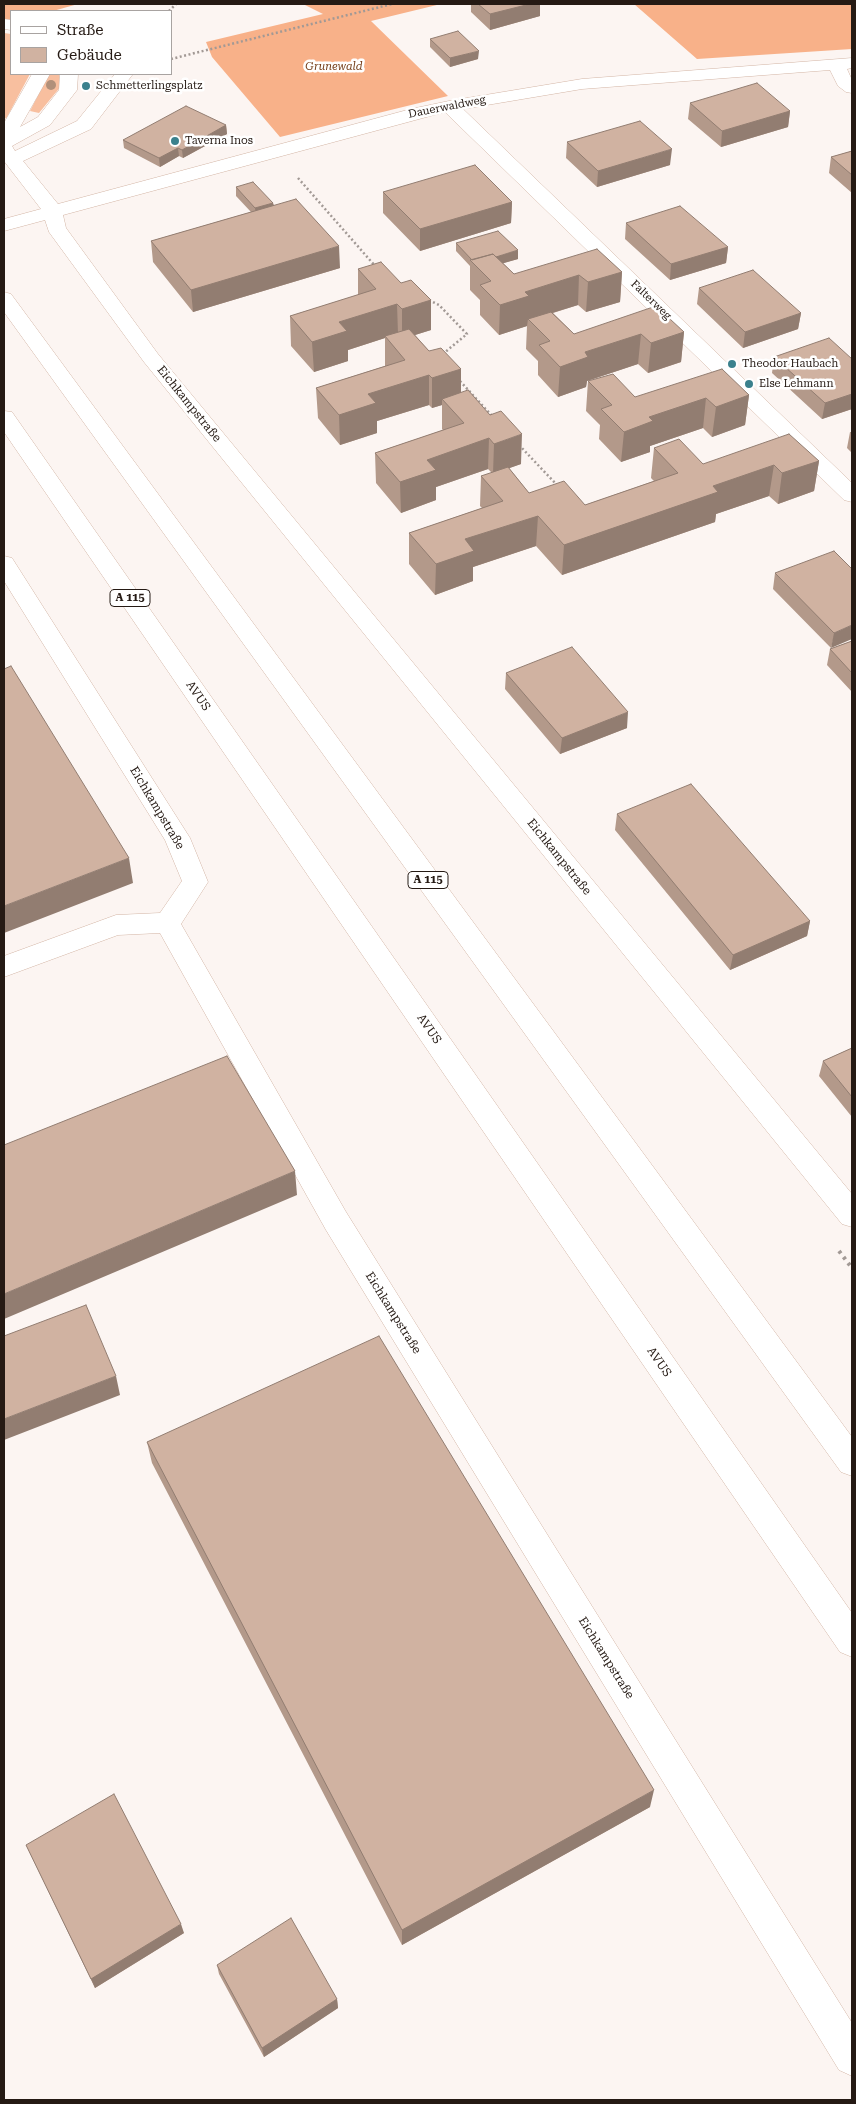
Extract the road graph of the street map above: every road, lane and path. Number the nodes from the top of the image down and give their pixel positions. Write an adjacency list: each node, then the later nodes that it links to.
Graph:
1 (392, 4): 2 (path)
2 (172, 59)
3 (844, 64): 7 (main road); 8 (main road, Dauerwaldweg)
4 (39, 75): 9 (main road)
5 (69, 75): 10 (main road)
6 (123, 75): 10 (main road)
7 (852, 88)
8 (449, 106): 11 (main road, Dauerwaldweg); 23 (main road, Falterweg)
9 (4, 139)
10 (7, 151): 12 (main road, Eichkampstraße)
11 (274, 151): 12 (main road, Dauerwaldweg); 14 (path)
12 (53, 211): 13 (main road); 27 (main road, Eichkampstraße)
13 (4, 225)
14 (377, 268)
15 (4, 298): 28 (main road, A 115)
16 (423, 298): 17 (path)
17 (438, 358)
18 (458, 380): 20 (path)
19 (4, 418): 29 (main road, AVUS / A 115)
20 (499, 423)
21 (519, 444): 22 (path)
22 (559, 488)
23 (852, 495)
24 (4, 563): 25 (main road, Eichkampstraße)
25 (166, 923): 26 (main road); 30 (main road, Eichkampstraße)
26 (4, 967)
27 (852, 1215)
28 (852, 1462)
29 (852, 1641)
30 (852, 2057)

